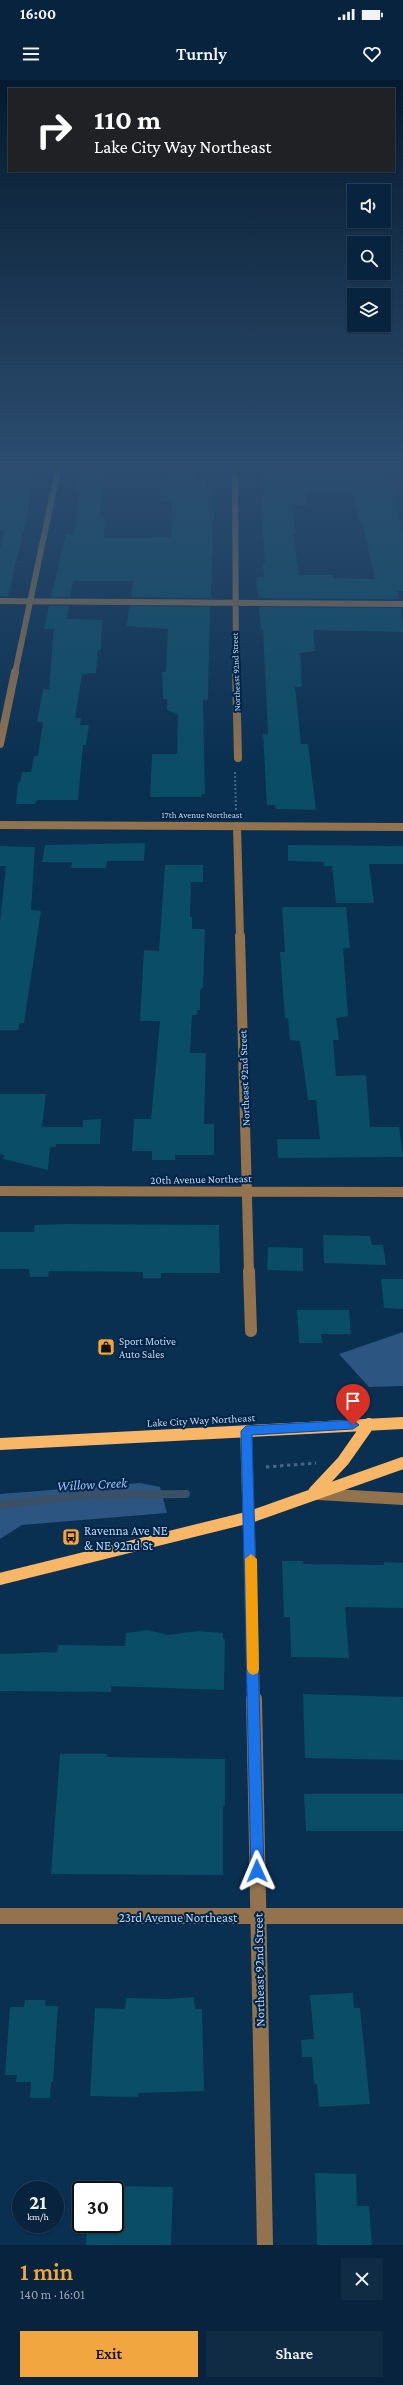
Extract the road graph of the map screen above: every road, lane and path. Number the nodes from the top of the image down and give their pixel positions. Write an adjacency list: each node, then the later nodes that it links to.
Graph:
1 (38, 566): 4 (street)
2 (234, 566): 5 (street, Northeast 92nd Street)
3 (0, 601): 4 (street)
4 (31, 601): 5 (street); 7 (street)
5 (234, 603): 6 (street); 8 (street, Northeast 92nd Street)
6 (403, 604)
7 (0, 744)
8 (238, 758)
9 (234, 766): 10 (path)
10 (237, 822): 11 (street, 17th Avenue Northeast); 12 (street, 17th Avenue Northeast); 13 (street, Northeast 92nd Street)
11 (0, 824)
12 (403, 827)
13 (247, 1190): 14 (street, 20th Avenue Northeast); 15 (street, 20th Avenue Northeast); 16 (street, Northeast 92nd Street)
14 (0, 1191)
15 (403, 1192)
16 (251, 1331)
17 (403, 1423): 18 (main road, Lake City Way Northeast)
18 (369, 1424): 19 (main road, Lake City Way Northeast); 24 (main road)
19 (246, 1431): 20 (main road, Lake City Way Northeast); 26 (street, Northeast 92nd Street)
20 (0, 1444)
21 (324, 1463): 23 (path)
22 (403, 1463): 24 (main road)
23 (266, 1467)
24 (312, 1494): 25 (street); 26 (main road)
25 (403, 1499)
26 (250, 1517): 27 (main road); 30 (street, Northeast 92nd Street)
27 (0, 1579)
28 (0, 1916): 30 (street, 23rd Avenue Northeast)
29 (403, 1916): 30 (street, 23rd Avenue Northeast)
30 (258, 1918): 31 (street, Northeast 92nd Street)
31 (265, 2245)

